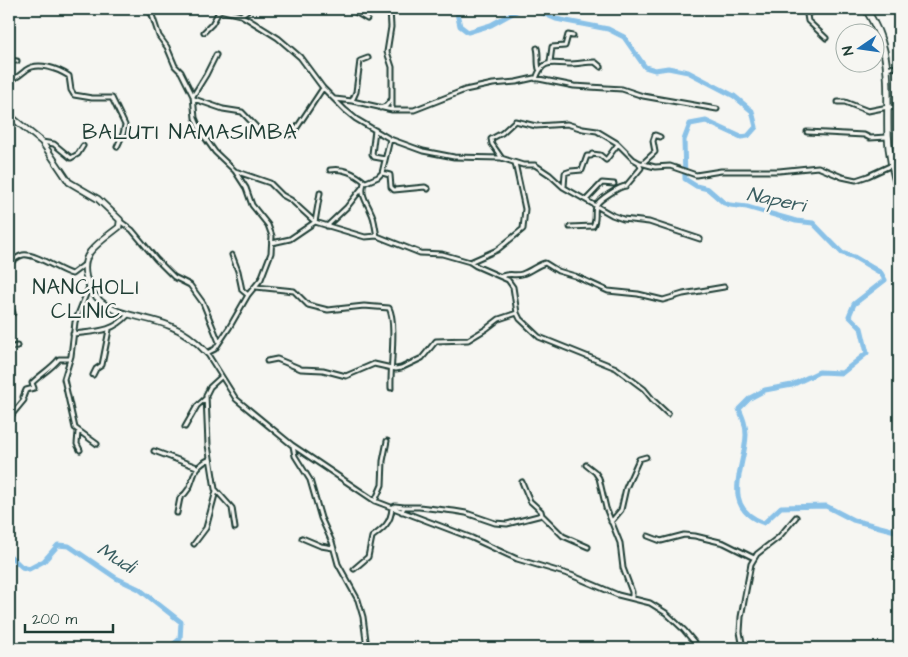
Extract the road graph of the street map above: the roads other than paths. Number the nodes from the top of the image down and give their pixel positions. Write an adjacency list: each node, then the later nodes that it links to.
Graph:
1 (148, 9): 30 (street)
2 (215, 9): 9 (street)
3 (249, 9): 12 (street)
4 (350, 9): 13 (street)
5 (403, 9): 10 (street)
6 (414, 9): 11 (street)
7 (815, 9): 16 (street)
8 (866, 9): 23 (highway)
9 (220, 10): 12 (street); 14 (street)
10 (390, 11): 32 (street)
11 (421, 11)
12 (241, 16): 29 (street)
13 (367, 19)
14 (204, 32)
15 (573, 36): 22 (street)
16 (826, 38)
17 (537, 48): 26 (street)
18 (216, 55): 30 (street)
19 (368, 58): 33 (street)
20 (9, 60): 21 (street)
21 (17, 60)
22 (550, 62): 24 (street); 26 (street)
23 (887, 67): 25 (street); 36 (highway)
24 (601, 68)
25 (899, 68)
26 (539, 69): 27 (street)
27 (536, 78): 38 (street); 39 (street)
28 (9, 80): 49 (street)
29 (323, 88): 30 (street); 31 (street)
30 (194, 98): 58 (street)
31 (335, 99): 33 (street); 41 (street)
32 (391, 99): 35 (street); 38 (street)
33 (352, 101): 35 (street)
34 (838, 102): 36 (street)
35 (380, 108): 38 (street)
36 (888, 108): 37 (street); 44 (highway)
37 (899, 108)
38 (392, 110)
39 (717, 110)
40 (9, 115): 46 (street)
41 (375, 130): 45 (street); 53 (street)
42 (807, 132): 44 (street)
43 (660, 137): 55 (street)
44 (888, 137): 51 (highway)
45 (390, 139): 52 (street); 53 (street)
46 (42, 142): 48 (street); 69 (street)
47 (618, 144): 52 (street); 55 (street); 62 (street)
48 (83, 146)
49 (117, 147)
50 (899, 151): 51 (street)
51 (889, 154): 56 (highway)
52 (501, 158): 54 (street)
53 (385, 159): 59 (street)
54 (515, 163): 62 (street); 77 (street)
55 (641, 163): 56 (street); 68 (street)
56 (892, 165): 65 (highway)
57 (330, 170): 60 (street)
58 (235, 171): 70 (street); 75 (street)
59 (382, 173): 60 (street); 64 (street)
60 (365, 182): 63 (street)
61 (614, 184): 67 (street)
62 (564, 187): 67 (street)
63 (362, 188): 71 (street); 73 (street)
64 (428, 189)
65 (899, 191)
66 (320, 192): 70 (street)
67 (586, 200): 68 (street)
68 (596, 205): 72 (street); 74 (street)
69 (120, 222): 79 (street); 91 (street)
70 (315, 222): 71 (street); 75 (street)
71 (327, 226): 73 (street)
72 (570, 227)
73 (376, 236): 77 (street)
74 (700, 239)
75 (272, 243): 81 (street)
76 (232, 255): 84 (street)
77 (470, 262): 80 (street)
78 (9, 263): 79 (street)
79 (84, 265): 83 (street)
80 (501, 276): 82 (street); 87 (street)
81 (256, 287): 84 (street); 97 (street)
82 (724, 287)
83 (89, 288): 88 (street); 90 (street)
84 (248, 294): 91 (street)
85 (9, 301): 86 (street)
86 (12, 313)
87 (517, 313): 97 (street); 102 (street)
88 (128, 315): 89 (street); 94 (street)
89 (109, 329): 90 (street); 98 (street)
90 (74, 334): 95 (street)
91 (220, 342): 94 (street)
92 (17, 346): 93 (street)
93 (9, 348)
94 (206, 353): 99 (street)
95 (70, 360): 103 (street); 105 (street)
96 (267, 361): 97 (street)
97 (391, 368): 100 (street)
98 (93, 375)
99 (221, 377): 101 (street); 108 (street)
100 (391, 388)
101 (206, 397): 104 (street); 112 (street)
102 (668, 414)
103 (9, 424)
104 (185, 427)
105 (78, 432): 107 (street); 109 (street)
106 (387, 441): 117 (street)
107 (97, 444)
108 (292, 445): 117 (street); 130 (street)
109 (80, 450)
110 (154, 451): 114 (street)
111 (646, 457): 124 (street)
112 (210, 459): 114 (street); 116 (street)
113 (586, 465): 124 (street)
114 (197, 467): 121 (street)
115 (522, 482): 122 (street)
116 (216, 491): 125 (street); 128 (street)
117 (375, 502): 119 (street)
118 (404, 507): 119 (street); 120 (street); 122 (street)
119 (392, 508): 120 (street); 132 (street)
120 (402, 512): 133 (street)
121 (177, 513)
122 (542, 515): 129 (street)
123 (796, 517): 131 (street)
124 (611, 522): 133 (street)
125 (235, 528)
126 (648, 536): 131 (street)
127 (302, 538): 130 (street)
128 (194, 544)
129 (588, 547)
130 (333, 548): 134 (street)
131 (754, 558): 136 (street)
132 (354, 569)
133 (632, 598): 135 (street)
134 (367, 648)
135 (699, 648)
136 (743, 648)

